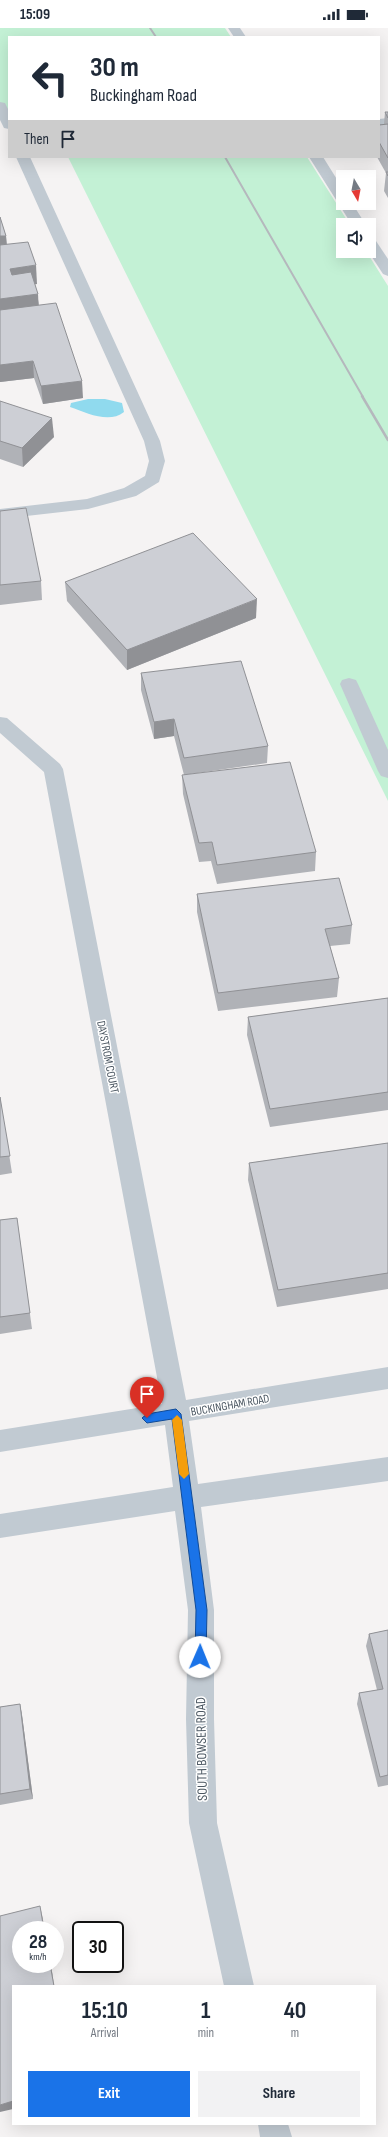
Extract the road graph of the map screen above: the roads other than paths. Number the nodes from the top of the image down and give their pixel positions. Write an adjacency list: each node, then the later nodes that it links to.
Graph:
1 (0, 106): 2 (street)
2 (8, 124)
3 (23, 158): 8 (street)
4 (317, 158): 5 (street)
5 (336, 189)
6 (376, 252): 7 (street)
7 (388, 271)
8 (0, 514)
9 (349, 684): 11 (street)
10 (0, 723): 13 (street, DAYSTROM COURT)
11 (388, 771)
12 (388, 1378): 13 (street, BUCKINGHAM ROAD)
13 (176, 1414): 14 (street, BUCKINGHAM ROAD); 16 (street, SOUTH BOWSER ROAD)
14 (0, 1442)
15 (388, 1469): 16 (street)
16 (187, 1497): 17 (street); 18 (street, SOUTH BOWSER ROAD)
17 (0, 1526)
18 (239, 1985)
19 (273, 2125): 20 (street)
20 (276, 2137)

